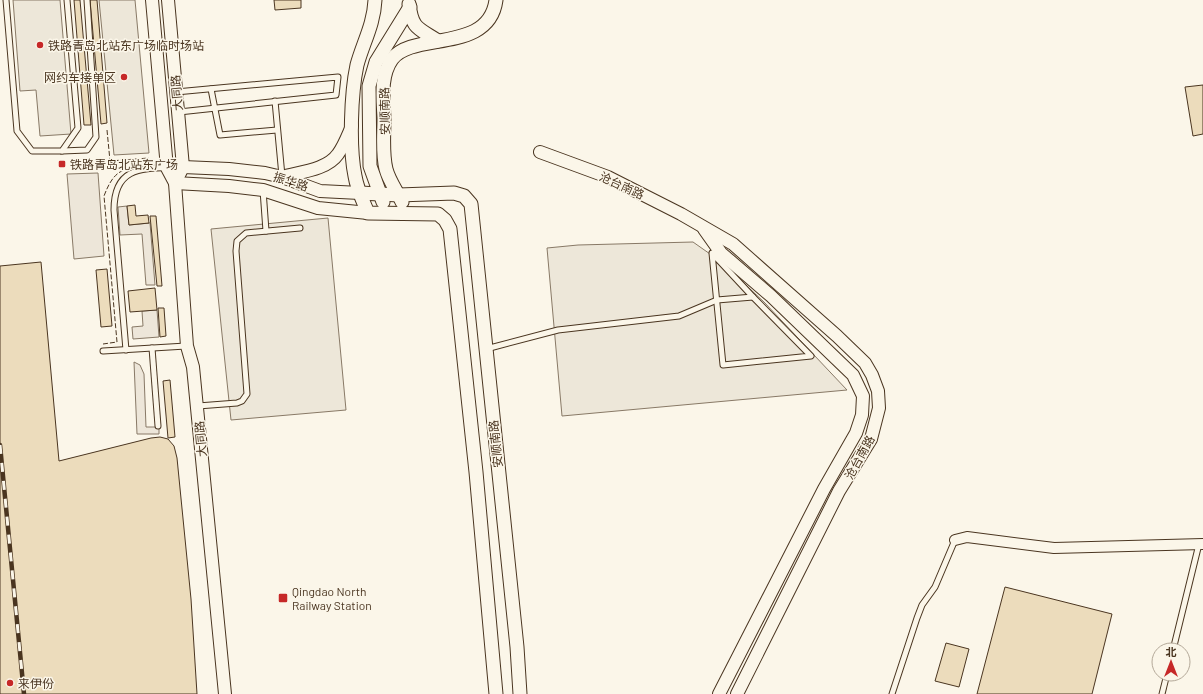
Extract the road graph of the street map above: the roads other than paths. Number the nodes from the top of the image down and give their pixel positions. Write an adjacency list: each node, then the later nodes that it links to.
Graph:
1 (6, 0): 17 (lane)
2 (68, 0): 17 (lane)
3 (87, 0): 17 (lane)
4 (152, 0): 20 (street, 大同路)
5 (168, 0): 11 (street, 大同路)
6 (375, 0): 15 (main road)
7 (496, 0): 9 (main road, 安顺南路)
8 (409, 3): 9 (main road); 25 (main road)
9 (438, 41): 26 (main road, 安顺南路)
10 (211, 89): 11 (lane); 12 (lane); 13 (lane)
11 (176, 92): 14 (street, 大同路)
12 (275, 101): 13 (lane); 16 (lane)
13 (214, 108): 14 (lane); 16 (lane)
14 (178, 112): 19 (street, 大同路)
15 (352, 126): 21 (street); 24 (main road)
16 (277, 130): 21 (lane)
17 (62, 151)
18 (540, 152): 31 (street, 沧台南路)
19 (183, 167): 20 (lane); 21 (street, 振华路); 22 (street)
20 (167, 168): 22 (street, 大同路); 39 (lane)
21 (282, 177): 24 (street, 振华路)
22 (175, 183): 23 (street, 振华路); 36 (street, 大同路)
23 (263, 190): 28 (street, 振华路); 33 (lane)
24 (360, 193): 25 (main road, 振华路); 28 (main road)
25 (380, 195): 26 (main road, 振华路); 29 (main road)
26 (398, 195): 27 (main road, 振华路); 30 (main road, 安顺南路)
27 (464, 196): 38 (main road, 安顺南路)
28 (368, 213): 29 (main road)
29 (390, 214): 30 (main road)
30 (408, 214): 48 (main road, 安顺南路)
31 (702, 226): 50 (street, 沧台南路); 51 (street, 沧台南路)
32 (300, 228): 33 (lane)
33 (266, 231): 41 (lane)
34 (753, 297): 35 (lane); 35 (lane); 35 (lane)
35 (717, 300): 38 (lane)
36 (187, 346): 37 (lane); 41 (street, 大同路)
37 (152, 348): 39 (lane); 42 (lane)
38 (485, 349): 49 (main road, 安顺南路)
39 (126, 350): 40 (lane)
40 (103, 351)
41 (196, 406): 47 (street, 大同路)
42 (158, 426)
43 (955, 540): 44 (street); 52 (lane)
44 (1201, 544): 45 (lane)
45 (1175, 642)
46 (1165, 682): 53 (lane)
47 (224, 694)
48 (496, 694)
49 (520, 694)
50 (719, 694)
51 (736, 694)
52 (892, 694)
53 (1162, 694)

